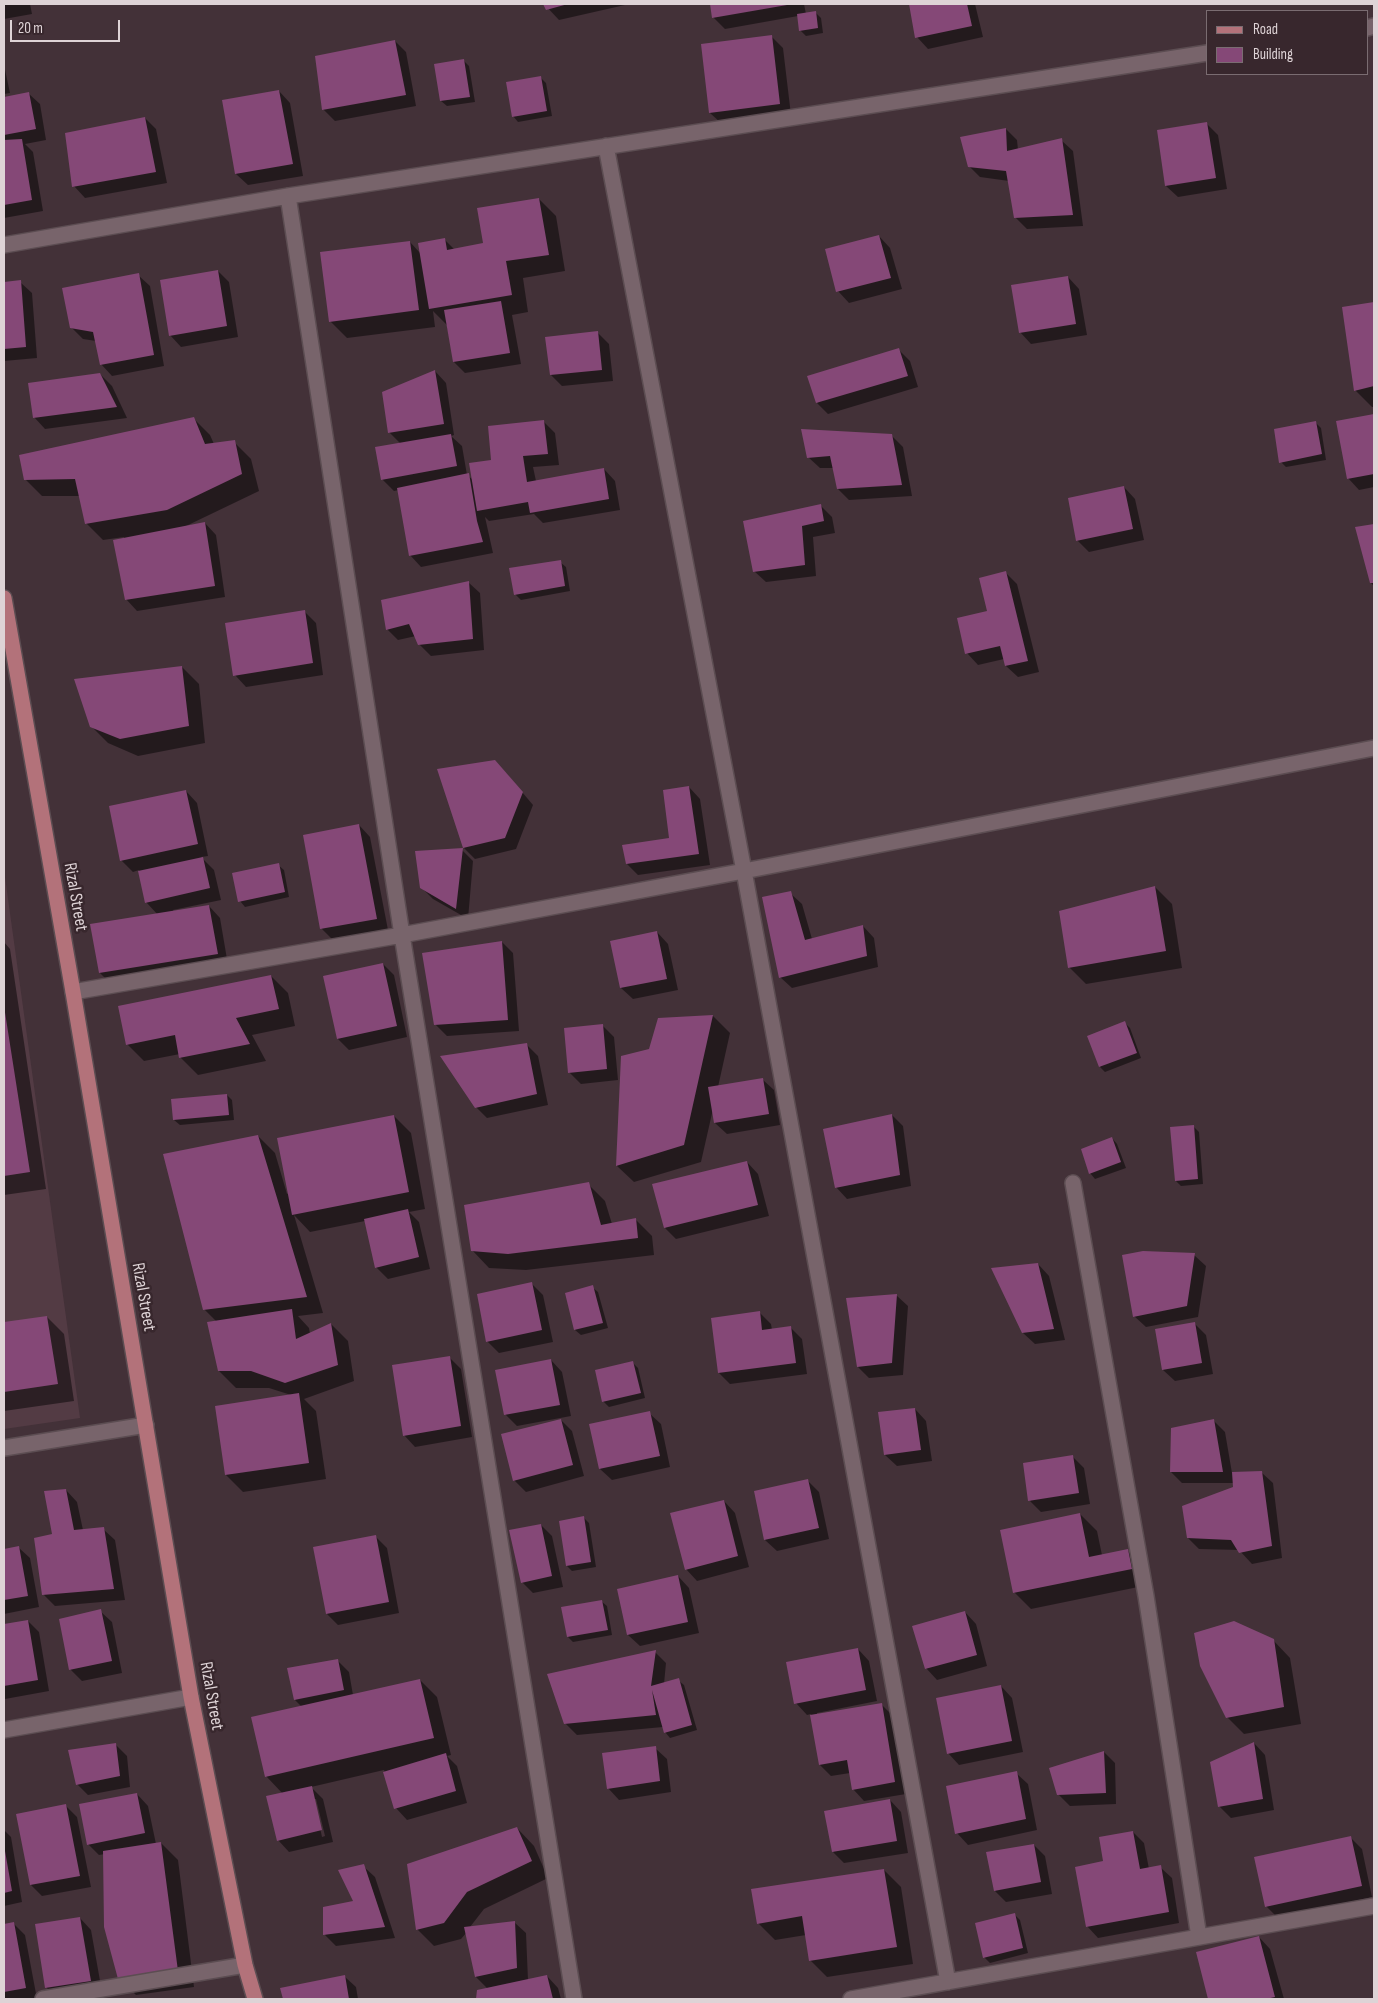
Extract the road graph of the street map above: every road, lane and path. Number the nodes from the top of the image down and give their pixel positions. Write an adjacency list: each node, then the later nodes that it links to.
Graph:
1 (1206, 53): 2 (street)
2 (606, 146): 3 (street); 7 (street)
3 (288, 196): 4 (street); 8 (street)
4 (4, 245)
5 (4, 598): 9 (main road, Rizal Street)
6 (1374, 748): 7 (street)
7 (744, 871): 8 (street); 18 (street)
8 (402, 935): 9 (street); 21 (street)
9 (73, 992): 11 (main road, Rizal Street)
10 (1073, 1183): 16 (street)
11 (146, 1425): 12 (street); 13 (main road, Rizal Street)
12 (4, 1448)
13 (191, 1697): 14 (street); 17 (main road, Rizal Street)
14 (4, 1730)
15 (1374, 1906): 16 (street)
16 (1199, 1937): 18 (street)
17 (245, 1965): 19 (street); 20 (main road, Rizal Street)
18 (948, 1982): 22 (street)
19 (43, 1999)
20 (255, 1999)
21 (574, 1999)
22 (851, 1999)

